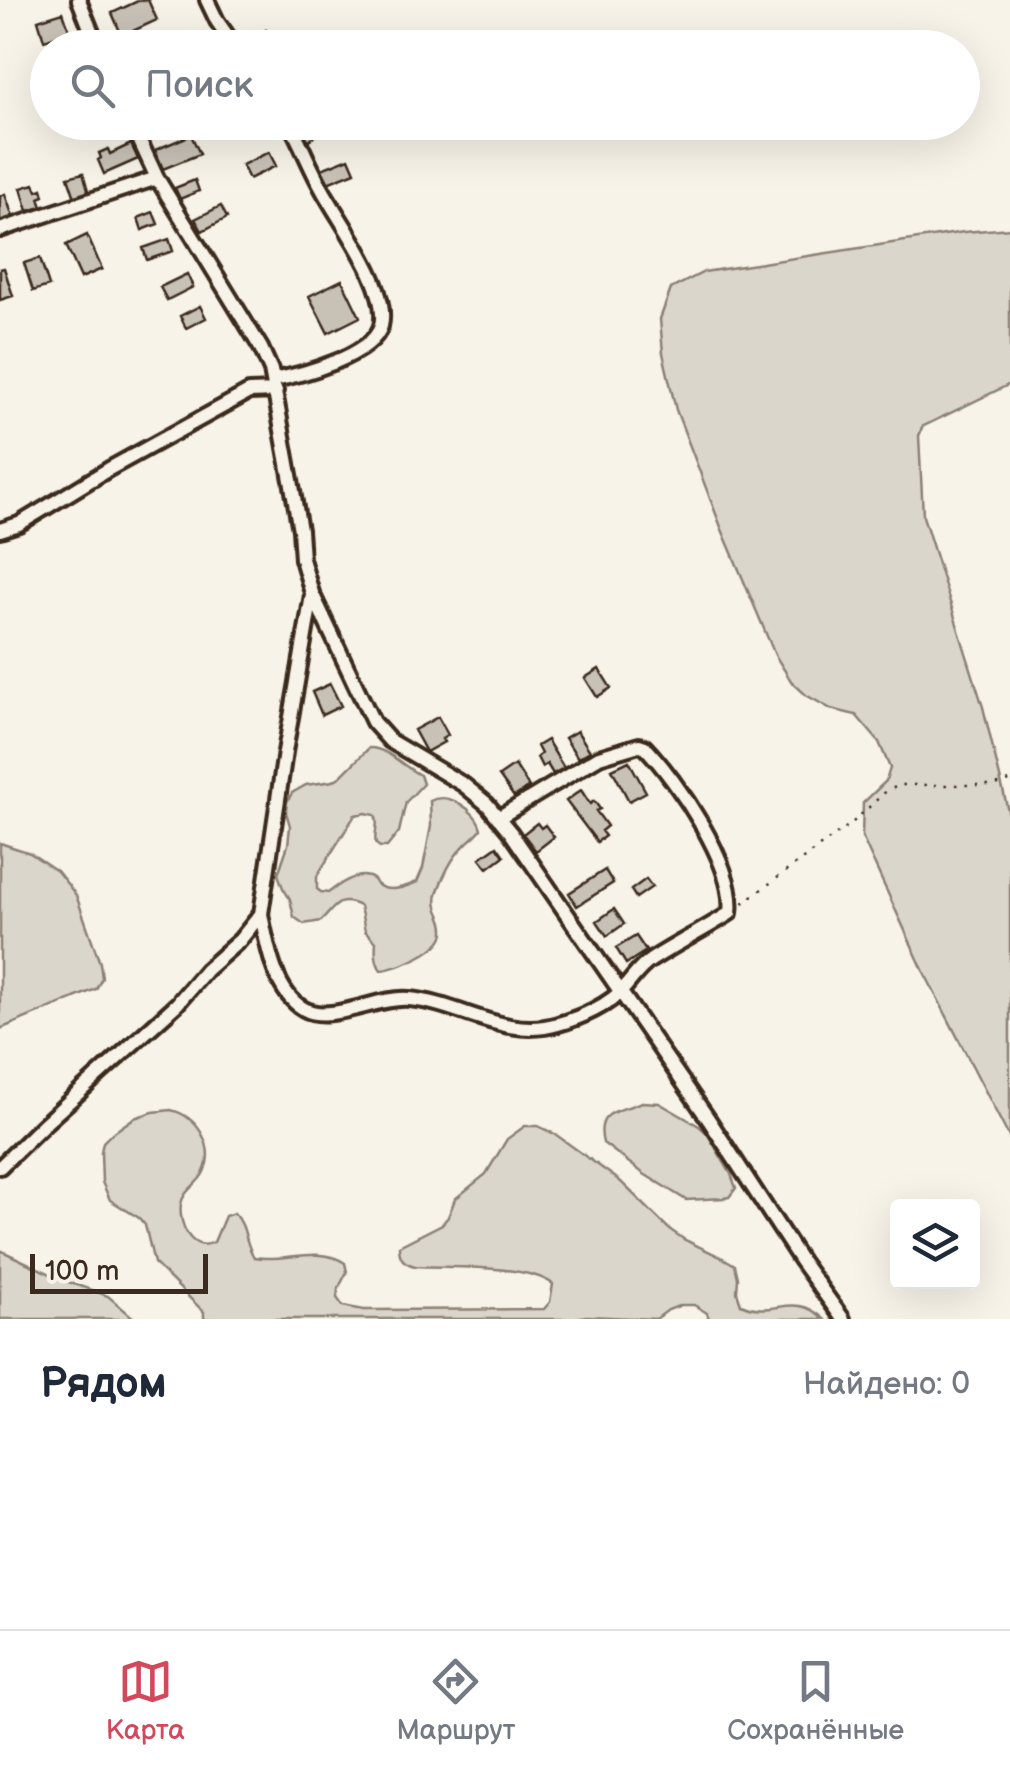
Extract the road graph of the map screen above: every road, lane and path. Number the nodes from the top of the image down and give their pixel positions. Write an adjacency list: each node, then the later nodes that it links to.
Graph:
1 (79, 0): 3 (street)
2 (207, 0): 4 (street)
3 (91, 30)
4 (223, 30)
5 (140, 140): 7 (street)
6 (299, 140): 9 (street)
7 (157, 178): 8 (street); 9 (street)
8 (0, 230)
9 (275, 386): 10 (street); 11 (street)
10 (0, 530)
11 (312, 594): 13 (street); 15 (street)
12 (1010, 781): 14 (path)
13 (498, 818): 14 (street); 16 (street)
14 (730, 912): 16 (street)
15 (261, 914): 16 (street); 17 (street)
16 (620, 992): 18 (street)
17 (0, 1167)
18 (843, 1319)

